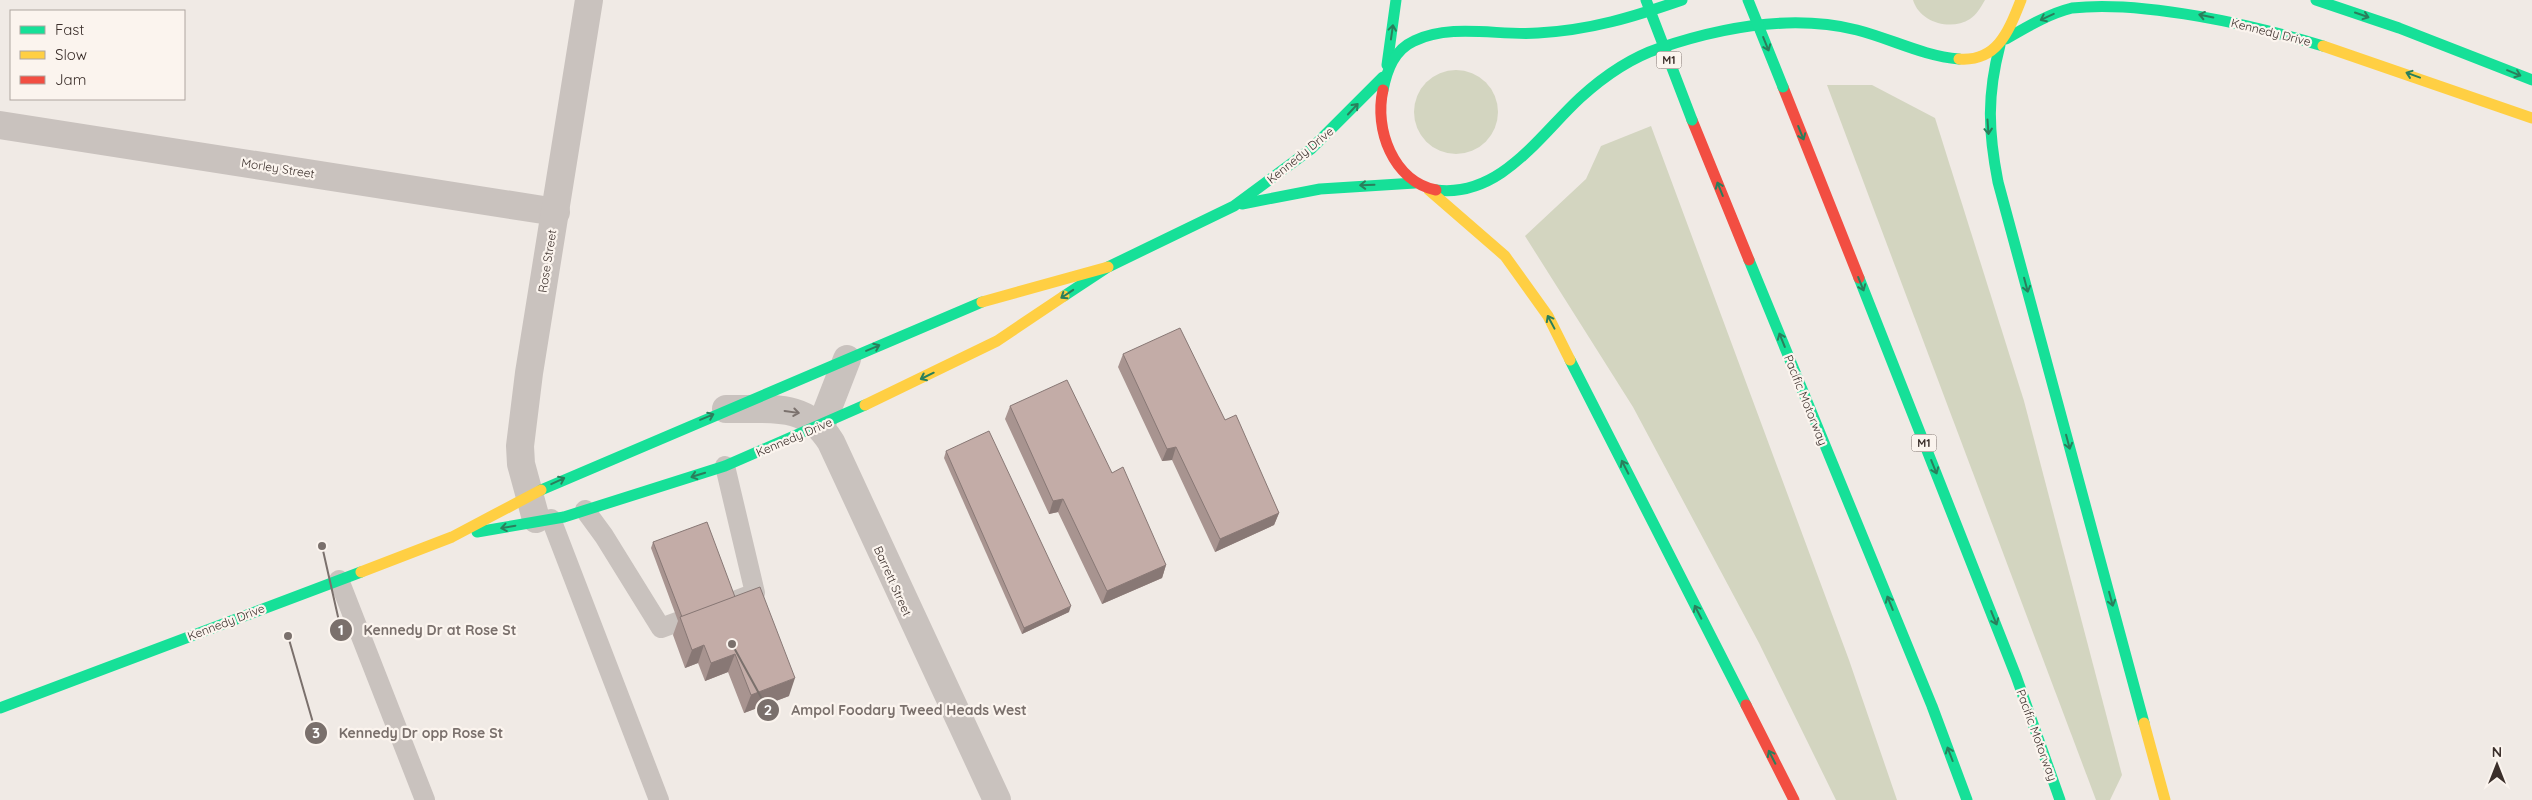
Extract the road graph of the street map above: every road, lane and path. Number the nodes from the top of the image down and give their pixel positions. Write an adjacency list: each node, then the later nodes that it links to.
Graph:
1 (589, 0): 17 (street, Rose Street)
2 (1396, 0): 9 (main road, one-way to 2)
3 (1646, 0): 33 (main road, Pacific Motorway / M1, one-way to 3, bridge)
4 (1682, 0): 9 (main road)
5 (1748, 0): 34 (main road, Pacific Motorway / M1, one-way to 34, bridge)
6 (2021, 0): 8 (main road)
7 (2316, 0): 11 (main road, one-way to 11)
8 (2003, 42): 12 (main road, Kennedy Drive, one-way to 8); 15 (main road, Kennedy Drive); 35 (main road, one-way to 35)
9 (1387, 64): 10 (main road)
10 (1383, 77): 14 (main road); 16 (main road, Kennedy Drive, one-way to 10)
11 (2532, 80)
12 (2532, 118)
13 (0, 125): 17 (street, Morley Street)
14 (1415, 183): 15 (main road); 16 (main road, Kennedy Drive, one-way to 16)
15 (1429, 190): 32 (main road, one-way to 15)
16 (1234, 206): 18 (main road, Kennedy Drive)
17 (556, 212): 23 (street, Rose Street)
18 (1108, 266): 19 (main road, Kennedy Drive, one-way to 18); 21 (main road, Kennedy Drive, one-way to 21)
19 (847, 359): 20 (main road, Kennedy Drive); 21 (street)
20 (726, 409): 21 (street, one-way to 21); 23 (main road, Kennedy Drive, one-way to 20)
21 (821, 426): 22 (main road, Kennedy Drive); 31 (street, Barrett Street)
22 (725, 466): 24 (main road, Kennedy Drive, one-way to 24); 24 (lane)
23 (530, 496): 25 (street, Rose Street); 26 (main road, Kennedy Drive)
24 (586, 510): 25 (main road, Kennedy Drive)
25 (544, 520): 26 (main road, Kennedy Drive, one-way to 26); 30 (lane)
26 (452, 537): 27 (main road, Kennedy Drive)
27 (339, 580): 28 (main road, Kennedy Drive); 29 (lane)
28 (0, 708)
29 (425, 800)
30 (659, 800)
31 (997, 800)
32 (1794, 800)
33 (1967, 800)
34 (2060, 800)
35 (2165, 800)

